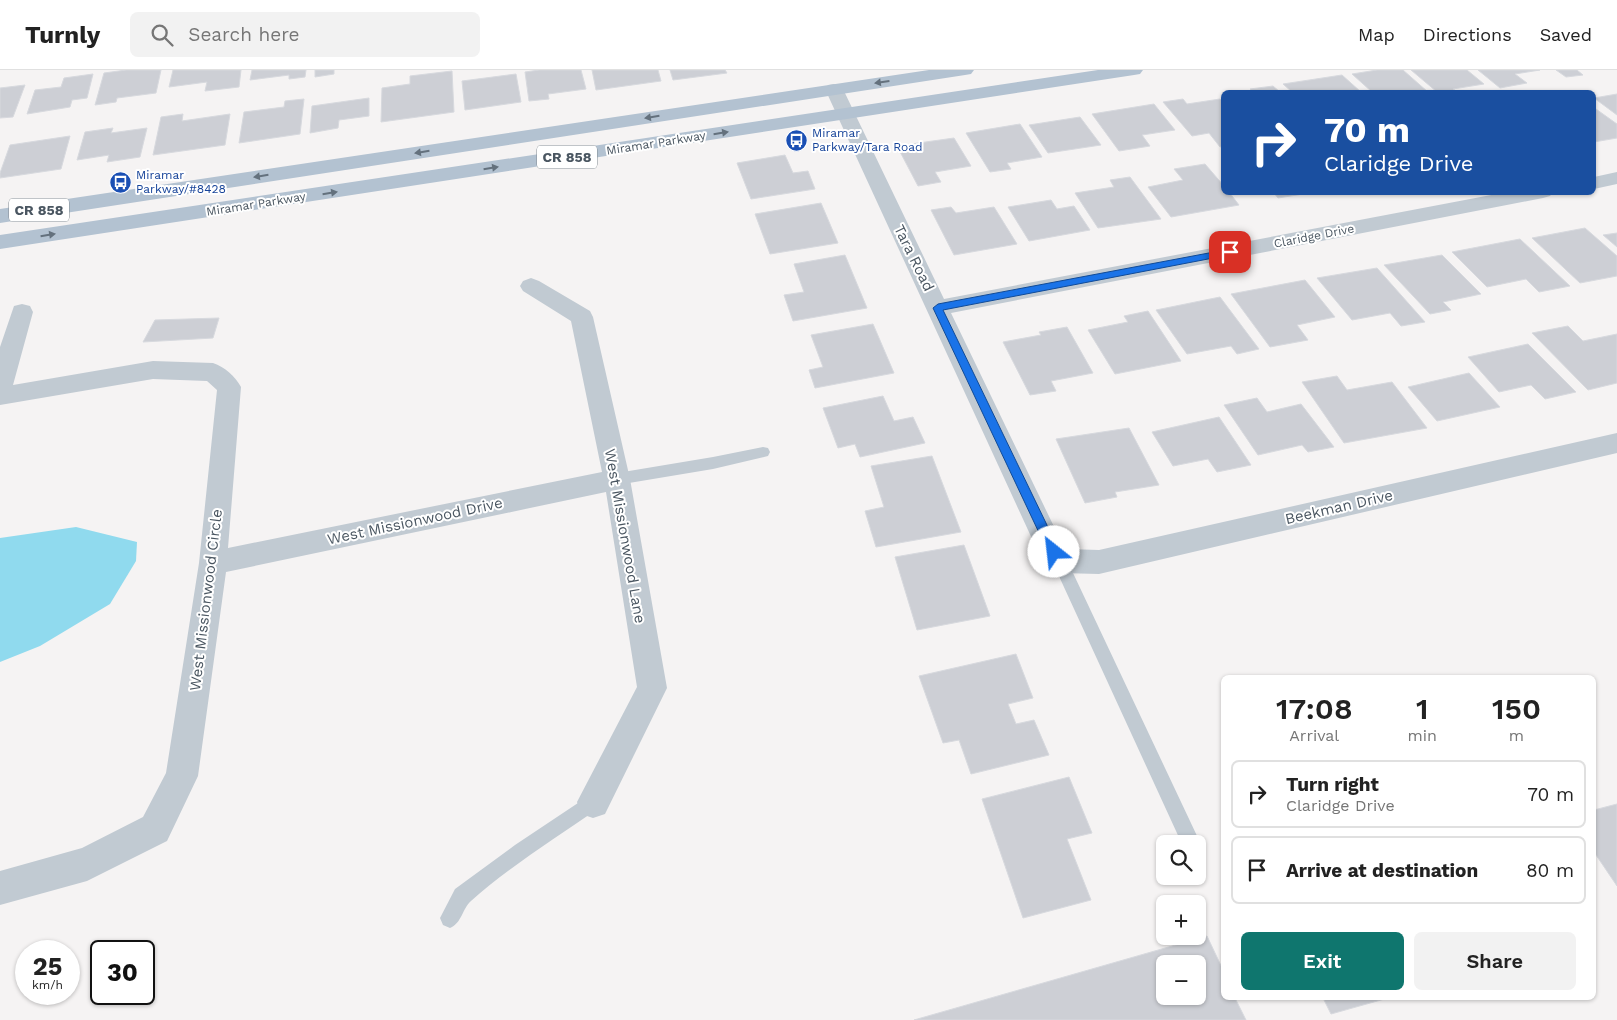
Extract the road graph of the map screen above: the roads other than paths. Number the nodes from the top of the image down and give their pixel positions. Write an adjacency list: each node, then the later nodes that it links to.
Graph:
1 (965, 70): 3 (main road, Miramar Parkway / CR 858, one-way to 3)
2 (1134, 70): 4 (main road, Miramar Parkway / CR 858)
3 (834, 89): 4 (street, Tara Road); 8 (main road, Miramar Parkway / CR 858, one-way to 8)
4 (846, 114): 9 (main road, Miramar Parkway / CR 858, one-way to 4); 11 (street, Tara Road)
5 (1617, 178): 6 (street)
6 (1596, 183)
7 (1527, 195): 11 (street, Claridge Drive)
8 (0, 216)
9 (0, 242)
10 (530, 286): 17 (street, West Missionwood Lane)
11 (938, 308): 18 (street, Tara Road)
12 (22, 312): 13 (street)
13 (0, 387)
14 (0, 396): 19 (street, West Missionwood Circle)
15 (1617, 443): 18 (street, Beekman Drive)
16 (763, 452): 17 (lane)
17 (617, 479): 19 (street, West Missionwood Drive); 20 (street, West Missionwood Lane)
18 (1060, 561): 21 (lane)
19 (213, 563): 22 (street, West Missionwood Circle)
20 (593, 802): 23 (lane)
21 (1188, 835)
22 (0, 888)
23 (450, 918)

